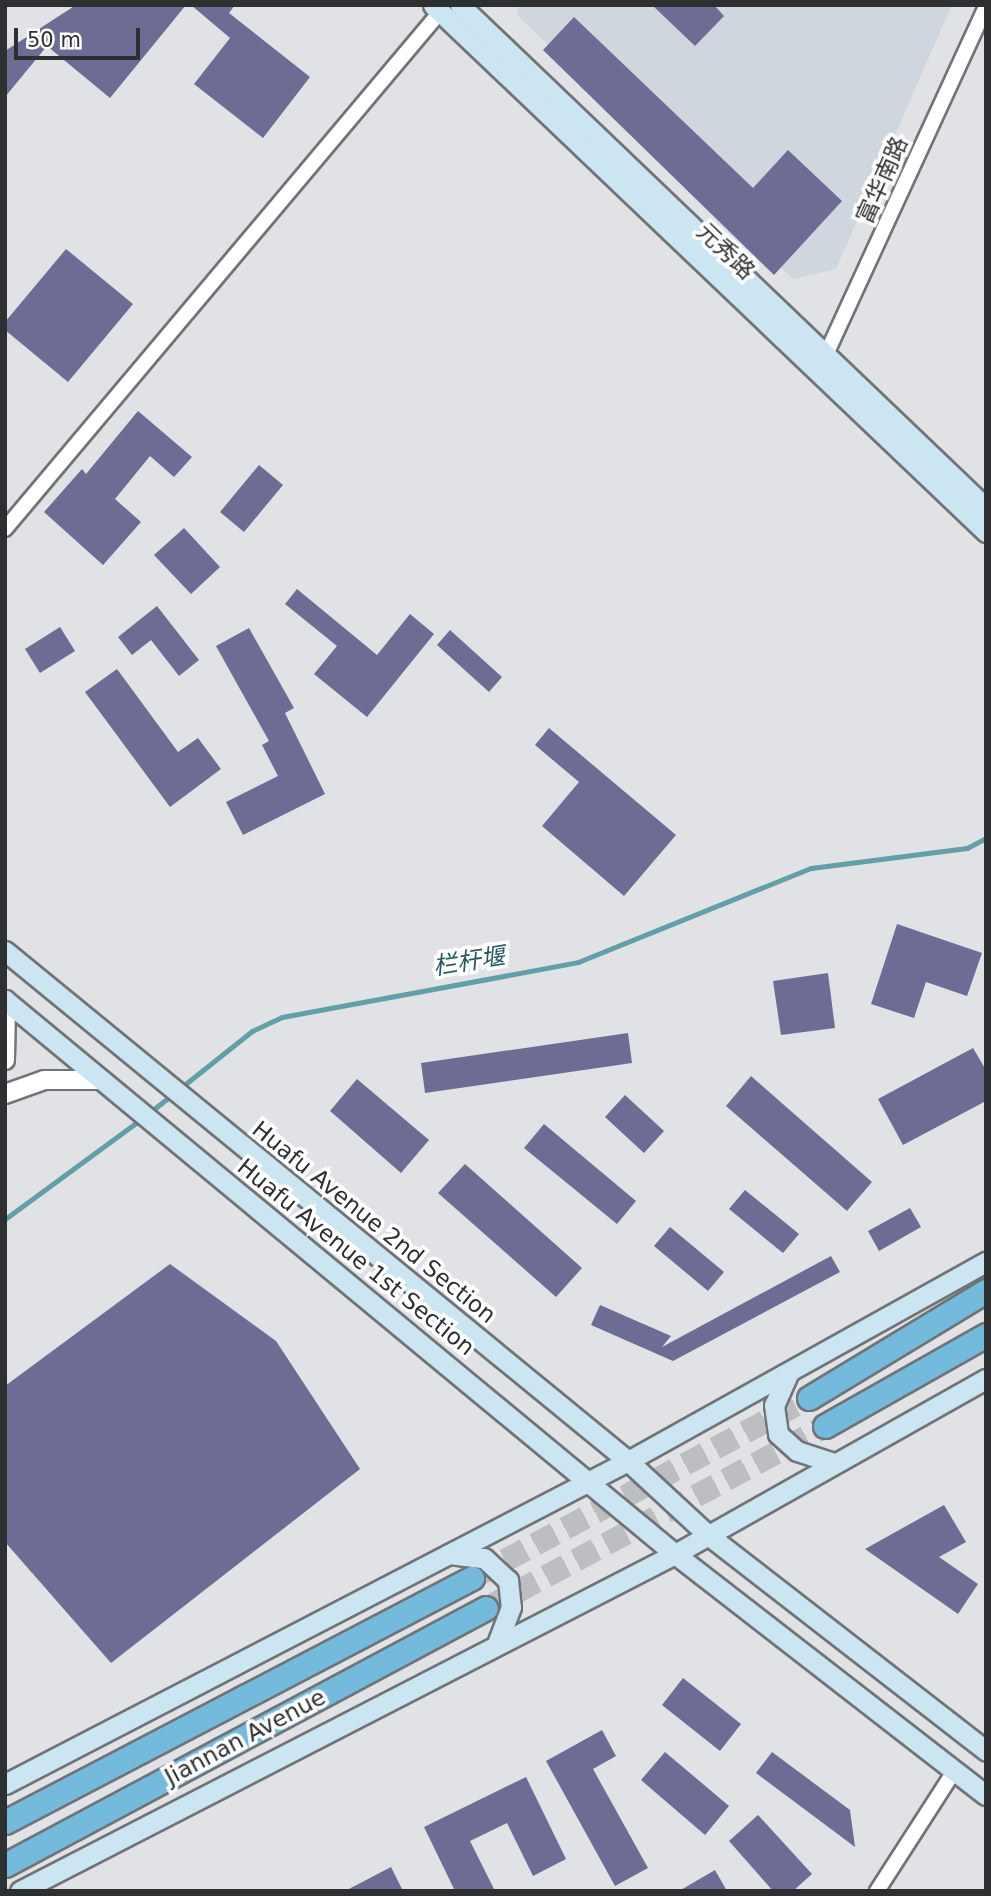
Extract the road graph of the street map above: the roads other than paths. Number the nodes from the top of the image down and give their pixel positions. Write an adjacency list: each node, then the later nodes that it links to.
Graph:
1 (460, 5): 4 (main road, 元秀路)
2 (439, 7): 4 (main road, 元秀路); 6 (street)
3 (986, 7): 4 (street, 富华南路)
4 (821, 363): 5 (main road, 元秀路); 7 (main road, 元秀路)
5 (986, 508)
6 (5, 529)
7 (986, 532)
8 (5, 951): 20 (main road, Huafu Avenue 2nd Section)
9 (6, 1000): 10 (street); 11 (main road, Huafu Avenue 1st Section)
10 (5, 1060)
11 (102, 1080): 12 (street); 22 (main road, Huafu Avenue 1st Section)
12 (5, 1094)
13 (986, 1262): 16 (main road)
14 (986, 1291): 18 (highway)
15 (986, 1335): 19 (highway)
16 (789, 1373): 20 (main road); 21 (main road)
17 (986, 1379): 21 (main road)
18 (809, 1398)
19 (825, 1426)
20 (628, 1461): 22 (main road); 23 (main road, Huafu Avenue 2nd Section)
21 (834, 1463): 23 (main road)
22 (591, 1480): 24 (main road); 25 (main road, Huafu Avenue 1st Section)
23 (708, 1535): 25 (main road); 29 (main road)
24 (449, 1554): 28 (main road); 31 (main road)
25 (675, 1554): 28 (main road); 30 (main road, Huafu Avenue 1st Section)
26 (472, 1578): 33 (highway, Jiannan Avenue)
27 (486, 1608): 34 (highway, Jiannan Avenue)
28 (498, 1641): 35 (main road)
29 (986, 1751)
30 (955, 1770): 32 (main road, Huafu Avenue 1st Section); 36 (street)
31 (5, 1784)
32 (986, 1795)
33 (5, 1822)
34 (8, 1865)
35 (20, 1891)
36 (877, 1891)

